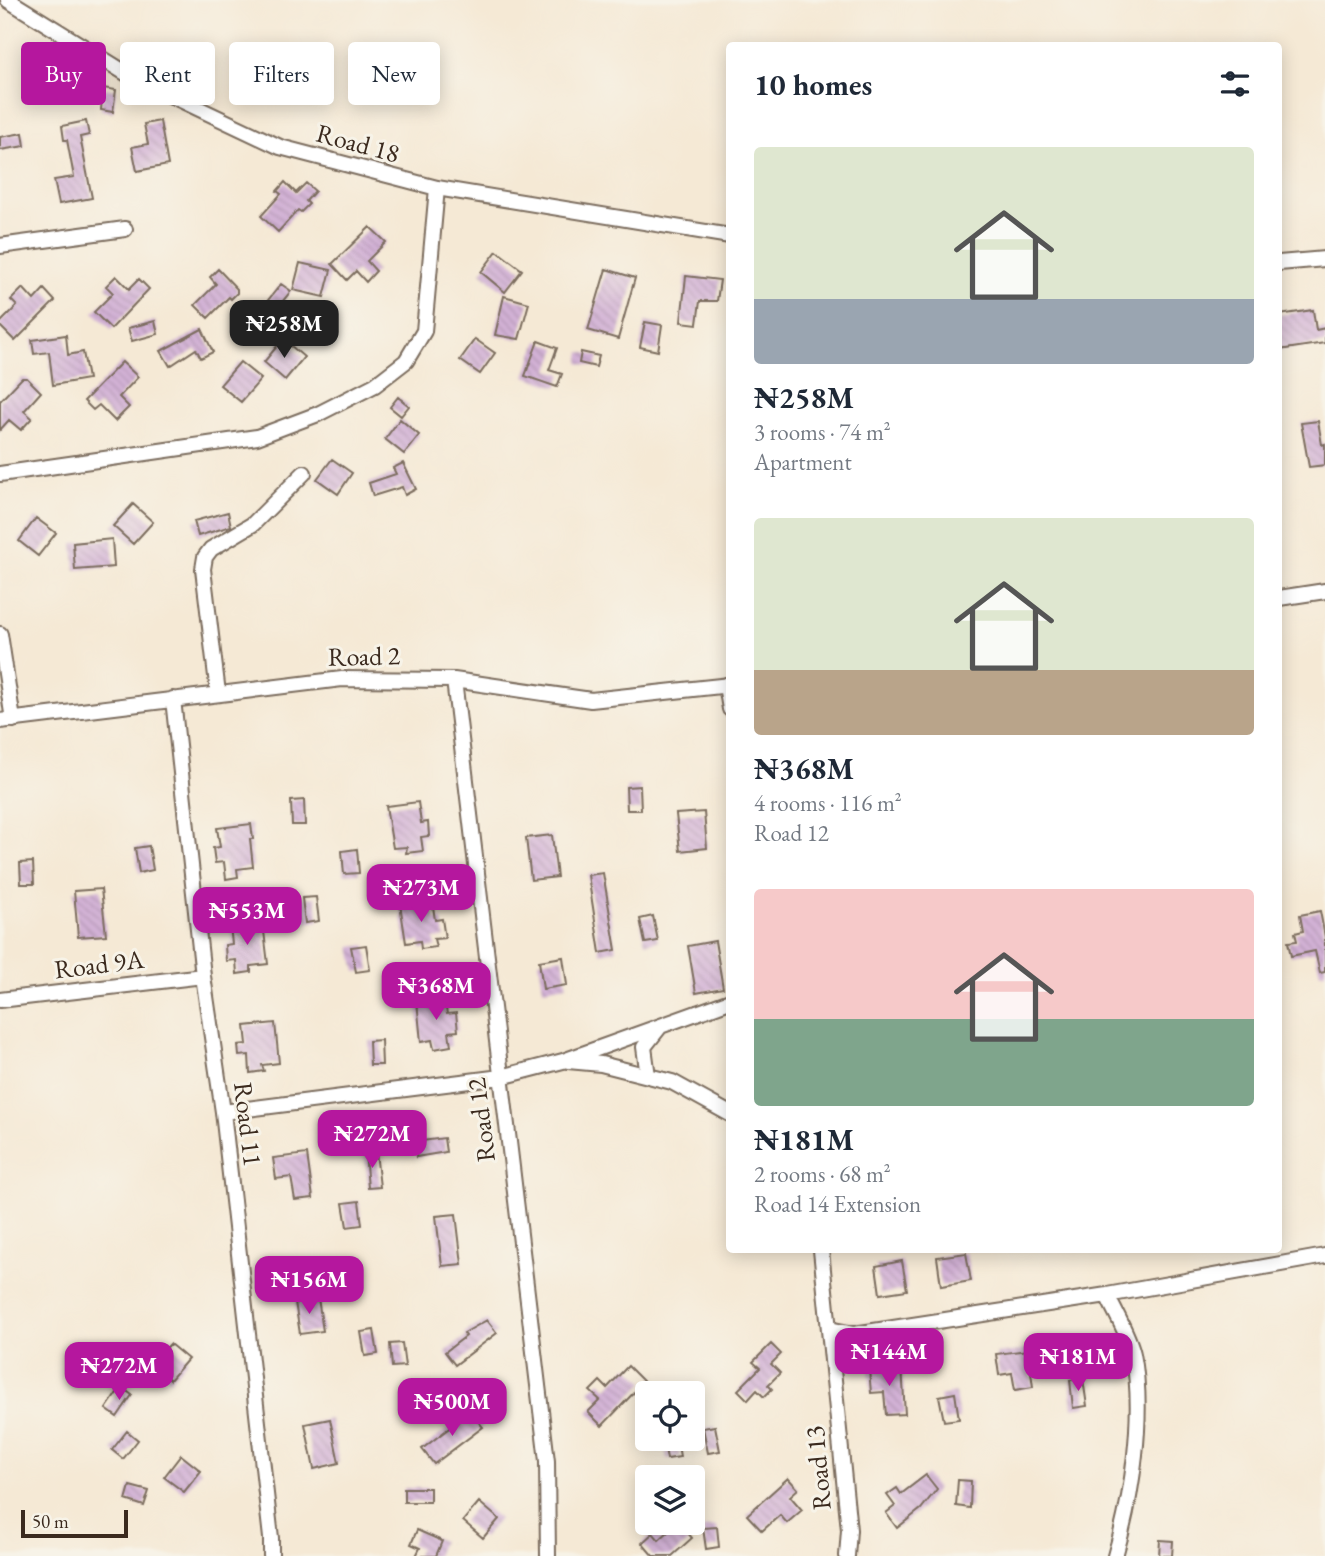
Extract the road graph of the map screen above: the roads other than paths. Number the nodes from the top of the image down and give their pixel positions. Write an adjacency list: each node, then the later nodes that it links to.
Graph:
1 (8, 0): 2 (street, Road 18)
2 (437, 188): 4 (street, Road 18); 9 (street)
3 (125, 229): 5 (street)
4 (726, 235)
5 (0, 246)
6 (1325, 260): 7 (street)
7 (1282, 263)
8 (304, 473): 15 (street)
9 (0, 474)
10 (1325, 591): 11 (street)
11 (1282, 598)
12 (0, 634): 17 (street)
13 (454, 680): 14 (street, Road 2); 15 (street, Road 2); 24 (street, Road 12)
14 (726, 685)
15 (218, 693): 16 (street, Road 2)
16 (173, 699): 17 (street, Road 2); 18 (street, Road 11)
17 (7, 721)
18 (203, 976): 19 (street, Road 9A); 25 (street, Road 11)
19 (0, 1000)
20 (726, 1002): 21 (street)
21 (660, 1027): 22 (street); 23 (street)
22 (563, 1061): 23 (street); 24 (street)
23 (648, 1076): 26 (street)
24 (501, 1077): 25 (street); 32 (street, Road 12)
25 (223, 1112): 31 (street, Road 11)
26 (726, 1112)
27 (821, 1253): 30 (street, Road 13)
28 (1325, 1256): 29 (street)
29 (1107, 1295): 30 (street); 34 (street)
30 (829, 1329): 33 (street, Road 13)
31 (271, 1556)
32 (548, 1556)
33 (847, 1556)
34 (1115, 1556)

